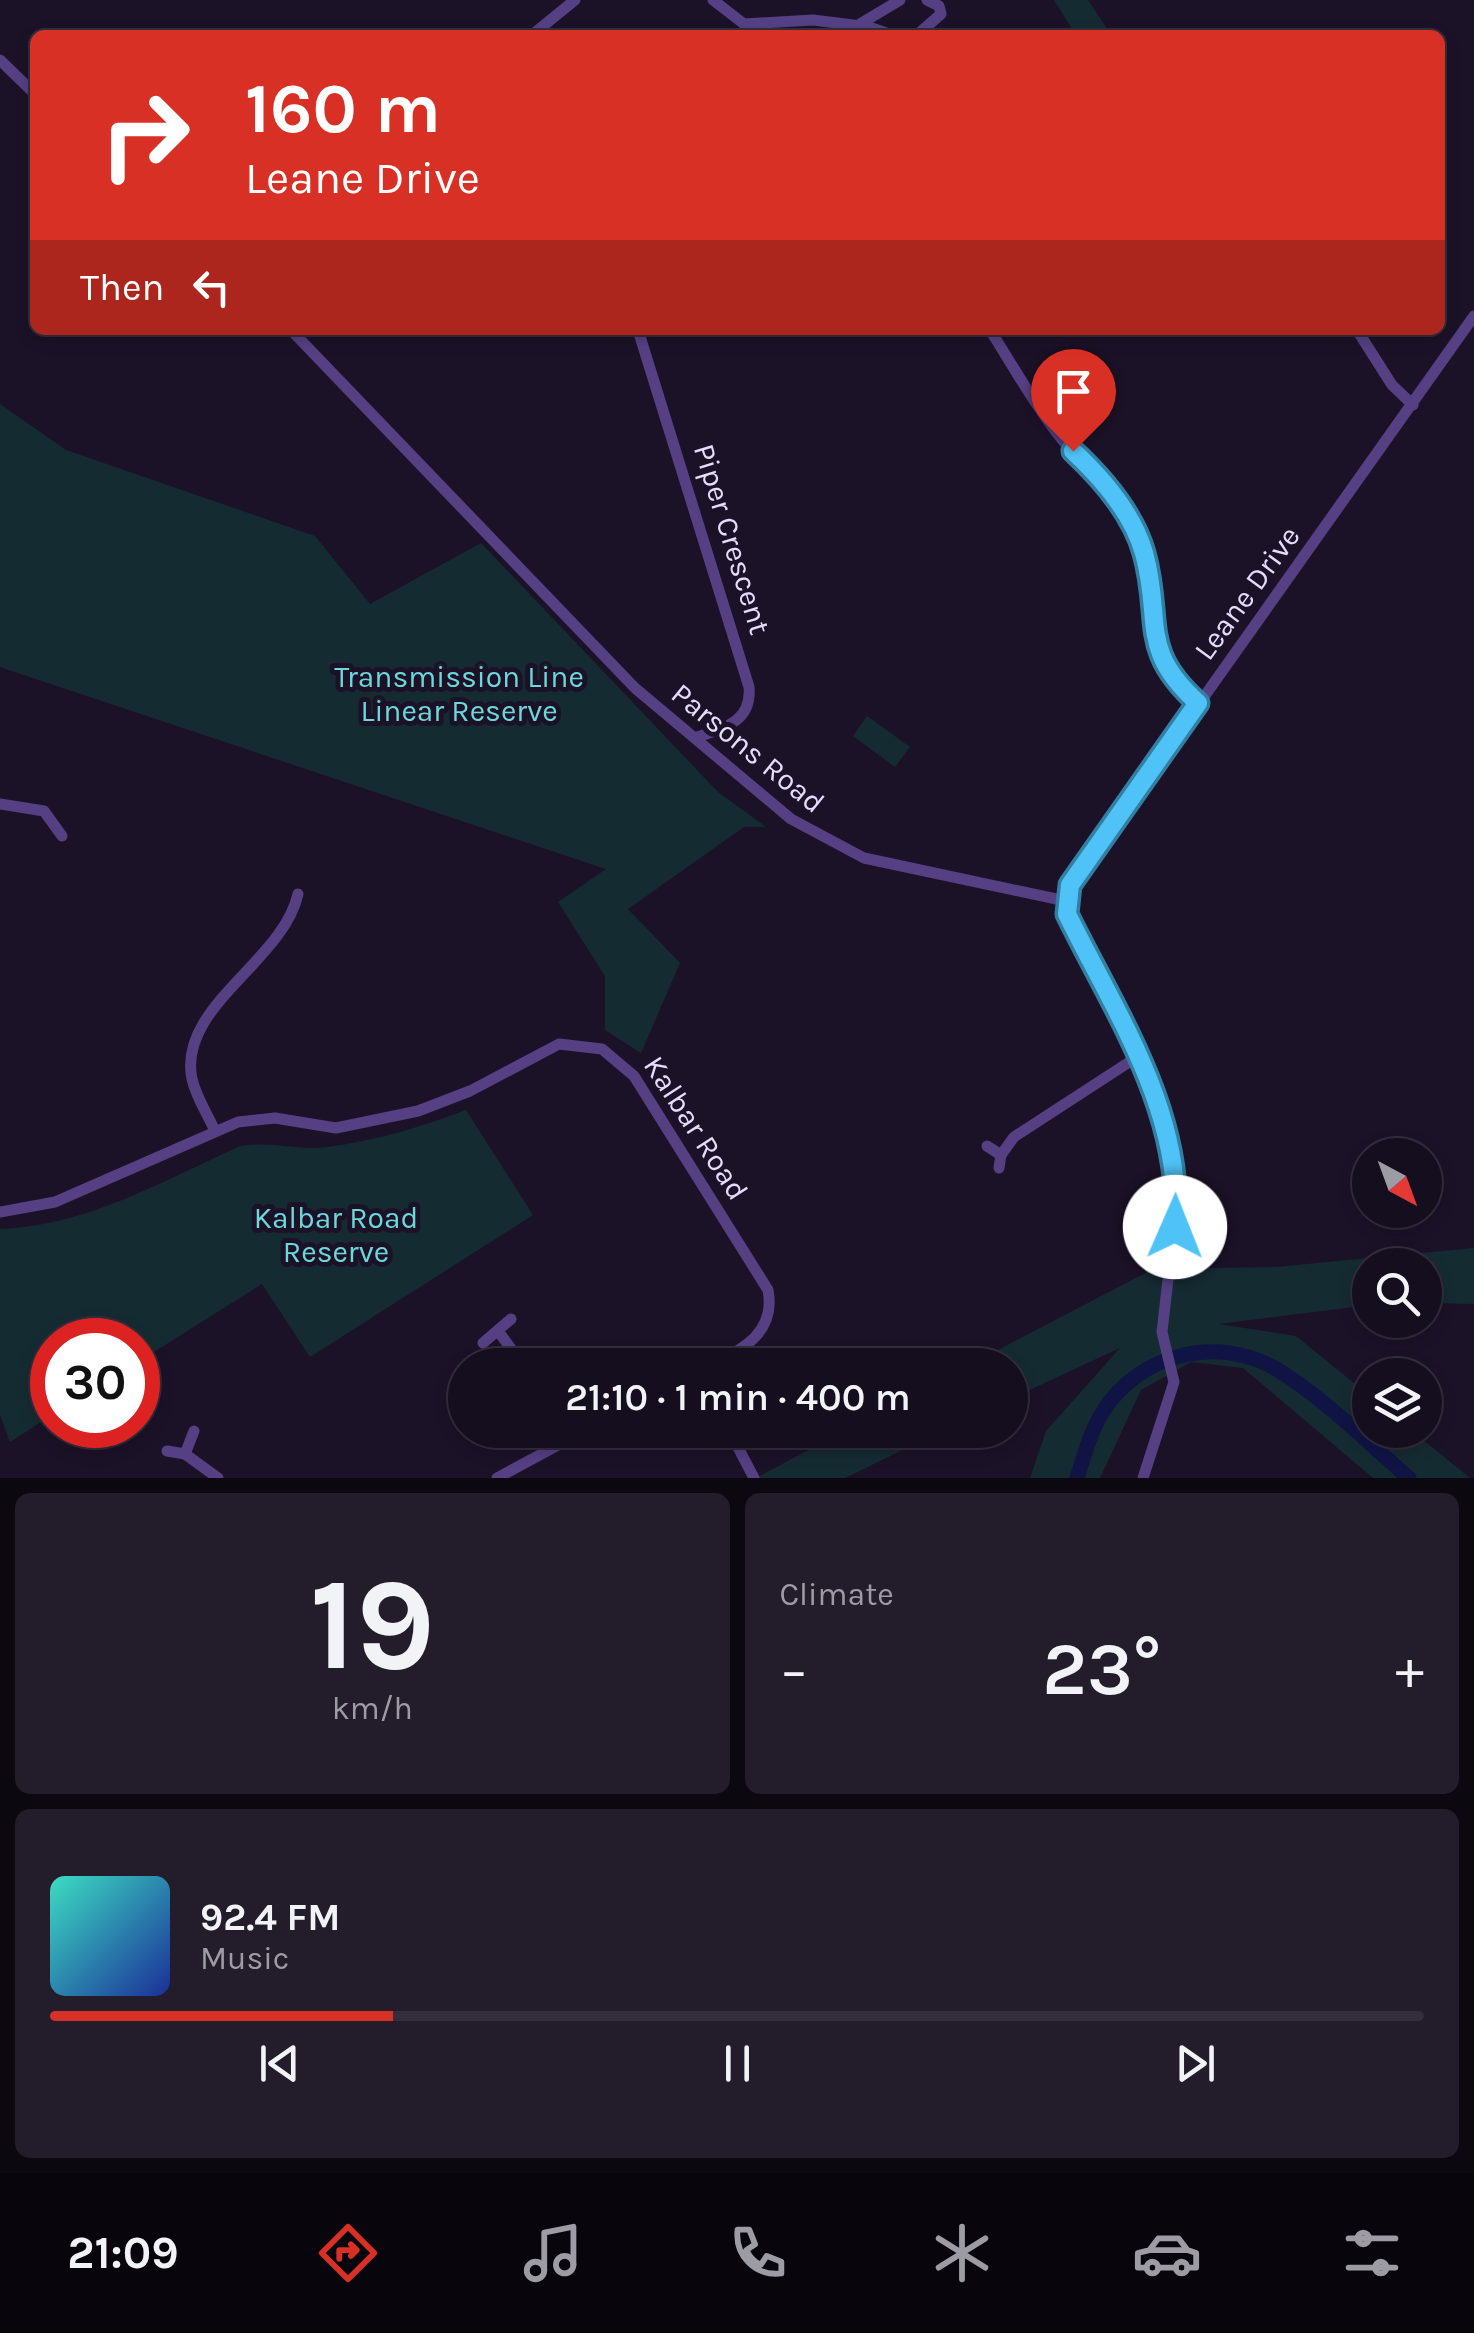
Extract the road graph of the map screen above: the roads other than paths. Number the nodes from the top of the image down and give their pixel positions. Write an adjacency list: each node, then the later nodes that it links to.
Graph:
1 (576, 0): 6 (street)
2 (713, 0): 5 (street)
3 (900, 0): 5 (street)
4 (927, 0): 8 (street)
5 (856, 26): 7 (street)
6 (538, 30)
7 (872, 30)
8 (923, 30)
9 (0, 60): 10 (street)
10 (30, 89)
11 (1474, 316): 16 (street, Leane Drive)
12 (296, 335): 18 (street, Parsons Road)
13 (640, 335): 18 (street, Piper Crescent)
14 (993, 335): 17 (street)
15 (1360, 335): 16 (street)
16 (1412, 405): 17 (street, Leane Drive)
17 (1198, 703): 22 (street, Leane Drive)
18 (697, 737): 22 (street, Parsons Road)
19 (0, 804): 20 (street)
20 (62, 836)
21 (298, 894): 24 (street)
22 (1066, 901): 23 (street)
23 (1138, 1057): 25 (street); 40 (street)
24 (214, 1129): 26 (street, Kalbar Road); 31 (street, Kalbar Road)
25 (987, 1146)
26 (0, 1212)
27 (511, 1319): 28 (street)
28 (498, 1331): 29 (street); 30 (street)
29 (483, 1344)
30 (510, 1348)
31 (739, 1348)
32 (194, 1432): 36 (street)
33 (545, 1448): 38 (street)
34 (738, 1448): 39 (street)
35 (167, 1452): 36 (street)
36 (185, 1454): 37 (street)
37 (218, 1478)
38 (497, 1478)
39 (754, 1478)
40 (1143, 1478)

